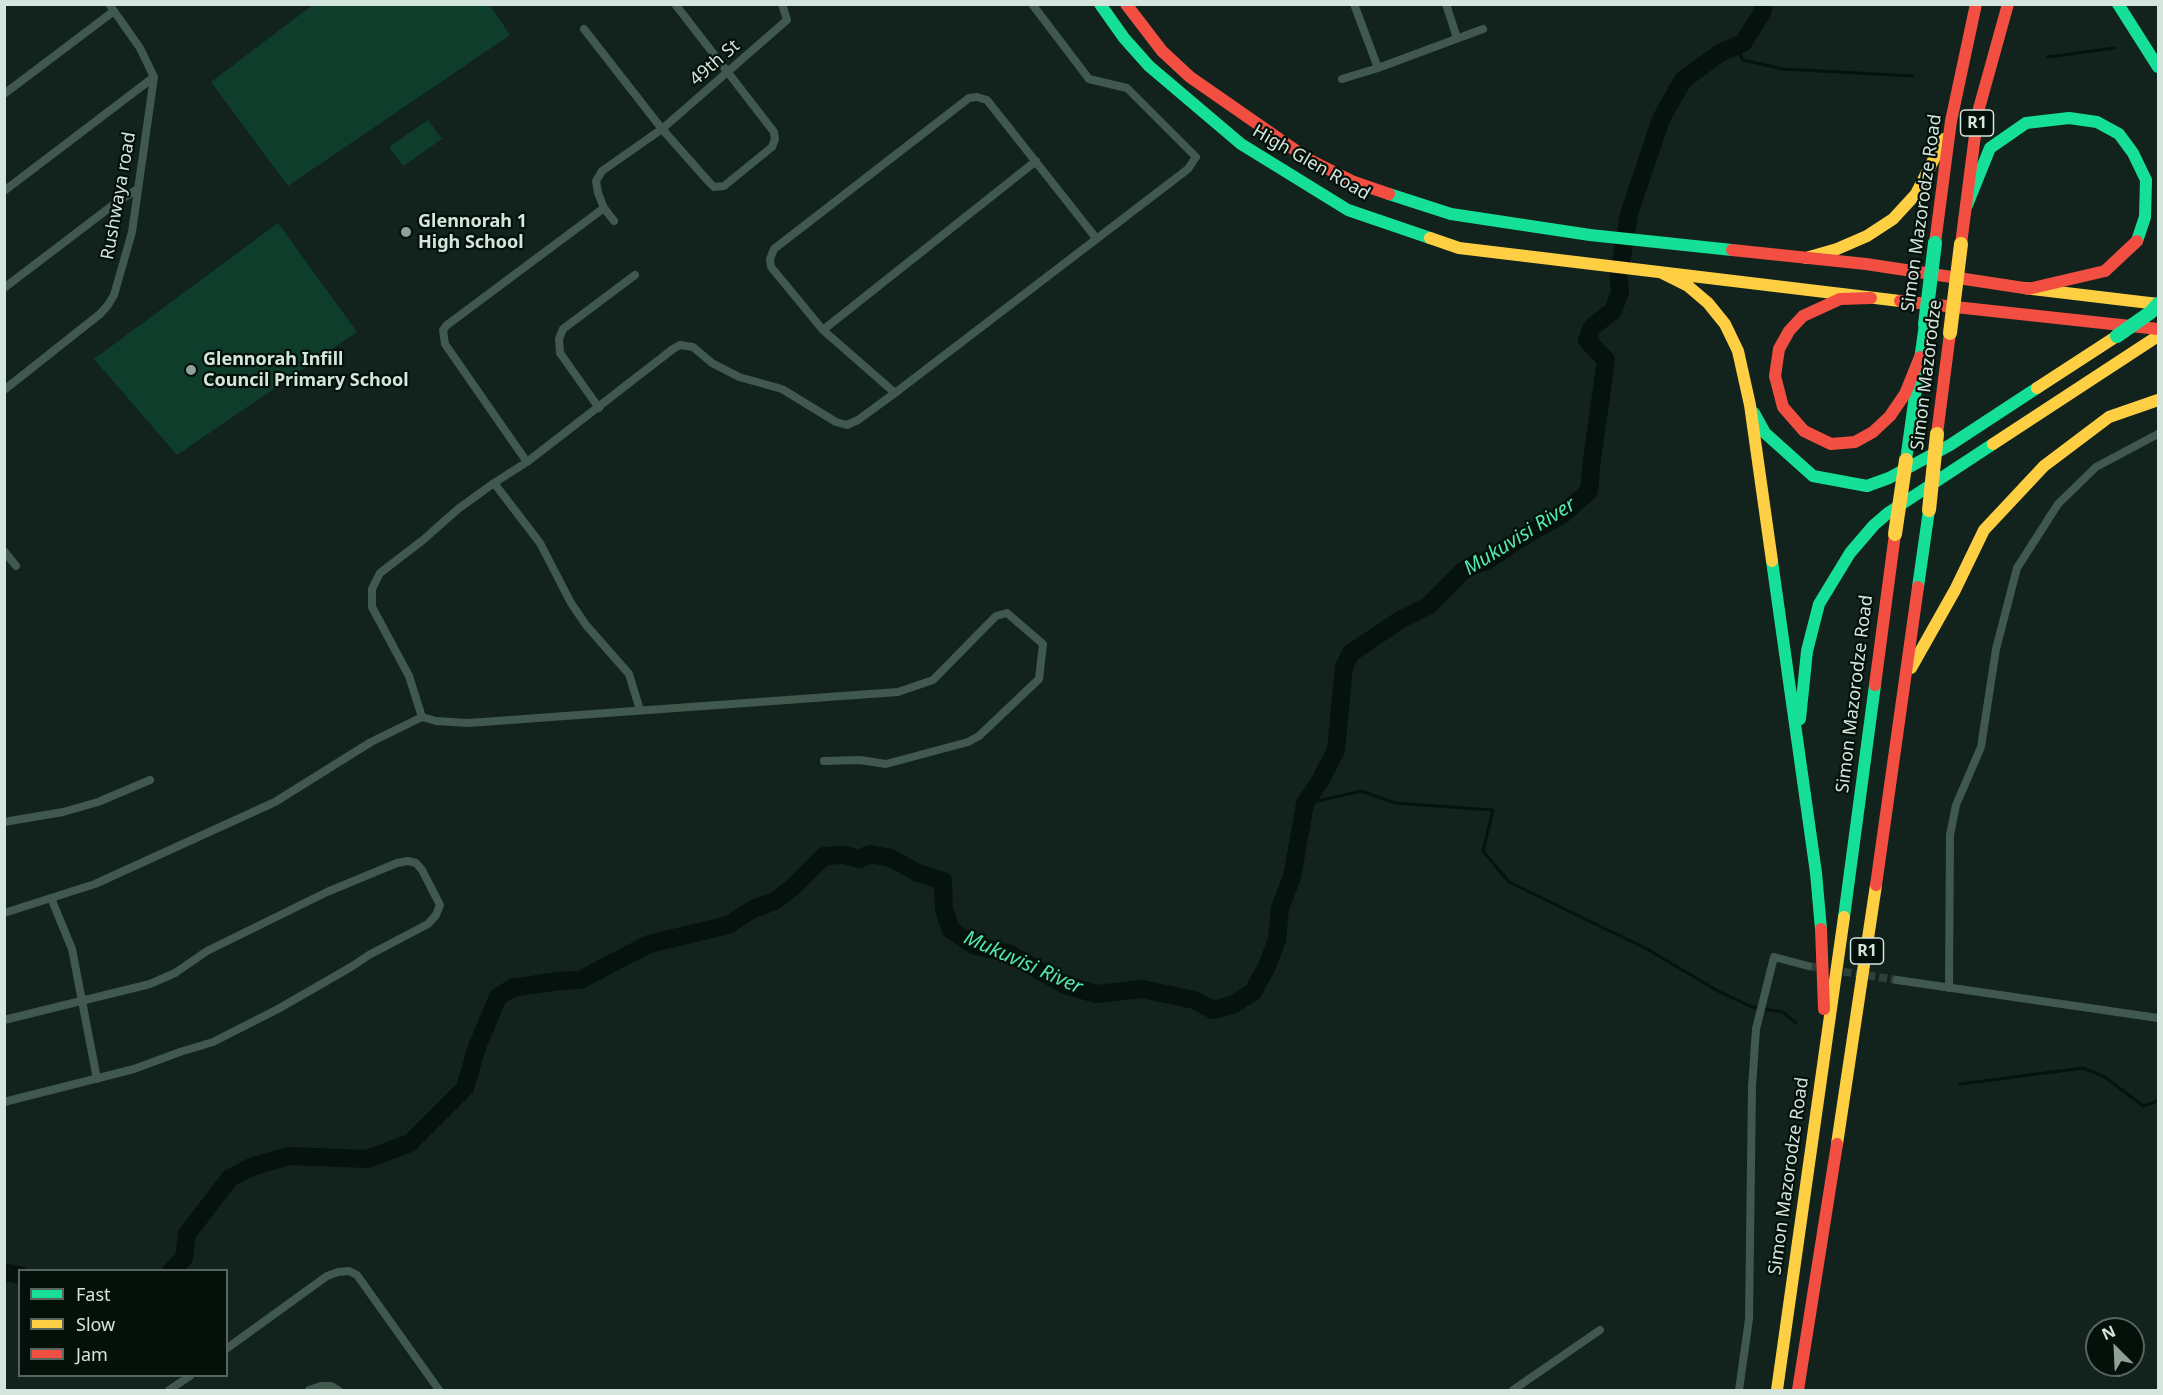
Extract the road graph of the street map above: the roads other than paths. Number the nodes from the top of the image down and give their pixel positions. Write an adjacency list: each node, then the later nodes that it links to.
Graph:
1 (675, 4): 17 (street)
2 (782, 4): 17 (street, 49th St)
3 (1032, 4): 29 (street)
4 (1100, 4): 31 (main road, High Glen Road)
5 (1125, 4): 30 (main road, High Glen Road)
6 (1354, 4): 15 (street)
7 (1446, 4): 14 (street)
8 (1977, 4): 21 (main road, Simon Mazorodze Road / R1)
9 (2008, 4): 26 (main road, R1)
10 (2118, 4): 16 (main road)
11 (111, 8): 18 (street); 20 (street)
12 (584, 29): 22 (street)
13 (1483, 29): 14 (street)
14 (1457, 38): 15 (street)
15 (1378, 68): 19 (street)
16 (2158, 68)
17 (728, 71): 22 (street, 49th St); 22 (street)
18 (154, 77): 24 (street, Rushwaya road); 25 (street)
19 (1342, 78)
20 (4, 94)
21 (1951, 121): 30 (main road); 40 (main road, Simon Mazorodze Road / R1, bridge)
22 (663, 129): 27 (street, 49th St)
23 (1036, 161): 29 (street); 38 (street); 38 (street)
24 (138, 189): 33 (street); 41 (street, Rushwaya road)
25 (4, 191)
26 (1967, 205): 34 (main road); 51 (main road, Simon Mazorodze / R1, bridge)
27 (604, 208): 28 (street); 47 (street)
28 (614, 221)
29 (1096, 238): 42 (street)
30 (1806, 258): 34 (main road, High Glen Road)
31 (1662, 273): 35 (main road, High Glen Road); 44 (main road)
32 (635, 275): 45 (street)
33 (4, 288)
34 (2028, 289): 36 (main road, High Glen Road)
35 (1871, 298): 37 (main road); 40 (main road)
36 (2158, 304): 44 (main road, bridge)
37 (2158, 329)
38 (823, 330): 42 (street)
39 (2158, 336): 54 (main road)
40 (1920, 357): 66 (main road, Simon Mazorodze Road / R1, bridge)
41 (4, 390)
42 (895, 393): 45 (street)
43 (2158, 400): 51 (main road)
44 (1750, 405): 54 (main road)
45 (599, 408): 47 (street)
46 (2158, 434): 62 (street)
47 (527, 462): 48 (street)
48 (494, 483): 52 (street); 53 (street)
49 (4, 551): 50 (street)
50 (16, 566)
51 (1906, 678): 79 (main road, R1)
52 (640, 710): 53 (street); 55 (street)
53 (422, 717): 58 (street)
54 (1797, 742): 66 (main road)
55 (824, 761)
56 (150, 780): 57 (street)
57 (4, 822)
58 (51, 898): 59 (street); 63 (street)
59 (4, 913)
60 (1808, 966): 77 (street)
61 (1897, 980): 62 (street)
62 (1949, 988): 64 (street)
63 (80, 1001): 65 (street); 67 (street); 67 (street)
64 (2158, 1018)
65 (4, 1020)
66 (1825, 1054): 78 (main road, Simon Mazorodze Road / R1)
67 (97, 1079): 68 (street)
68 (4, 1102)
69 (1600, 1330): 76 (street)
70 (228, 1348): 75 (street)
71 (188, 1377): 72 (street)
72 (169, 1390)
73 (309, 1390): 74 (street)
74 (338, 1390)
75 (439, 1390)
76 (1513, 1390)
77 (1739, 1390)
78 (1777, 1390)
79 (1798, 1390)

